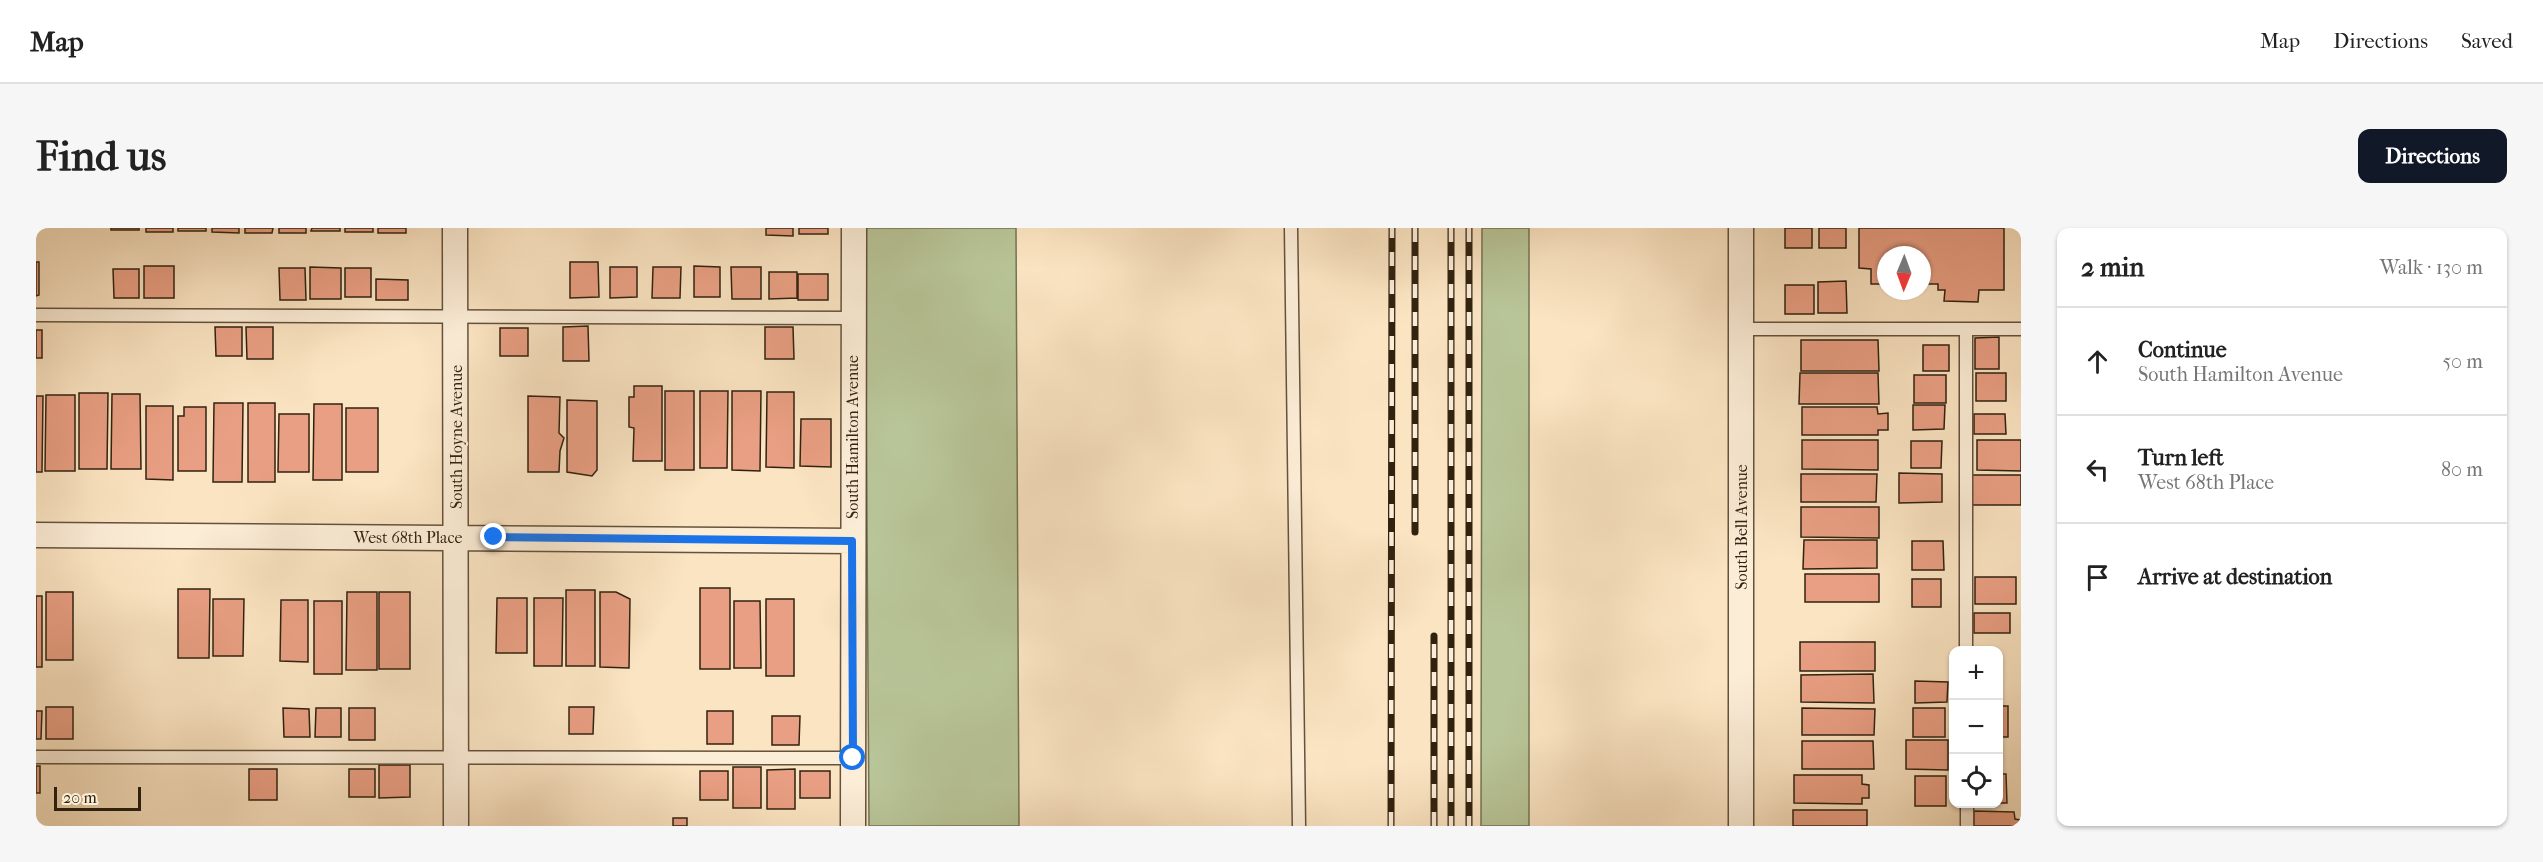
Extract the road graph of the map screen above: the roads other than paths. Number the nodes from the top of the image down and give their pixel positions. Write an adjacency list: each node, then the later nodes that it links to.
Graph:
1 (455, 228): 6 (street, South Hoyne Avenue)
2 (854, 228): 7 (street, South Hamilton Avenue)
3 (1291, 228): 21 (lane)
4 (1741, 228): 8 (street, South Bell Avenue)
5 (36, 315): 6 (lane)
6 (455, 315): 7 (lane); 12 (street, South Hoyne Avenue)
7 (853, 318): 13 (street, South Hamilton Avenue)
8 (1741, 329): 9 (lane); 22 (street, South Bell Avenue)
9 (1966, 329): 10 (lane); 14 (lane)
10 (2021, 329)
11 (36, 536): 12 (street, West 68th Place)
12 (456, 537): 13 (street, West 68th Place); 16 (street, South Hoyne Avenue)
13 (852, 541): 17 (street, South Hamilton Avenue)
14 (1966, 646)
15 (36, 757): 16 (lane)
16 (456, 758): 17 (lane); 19 (street, South Hoyne Avenue)
17 (853, 758): 20 (street, South Hamilton Avenue)
18 (1967, 808): 23 (lane)
19 (456, 826)
20 (853, 826)
21 (1299, 826)
22 (1741, 826)
23 (1967, 826)

